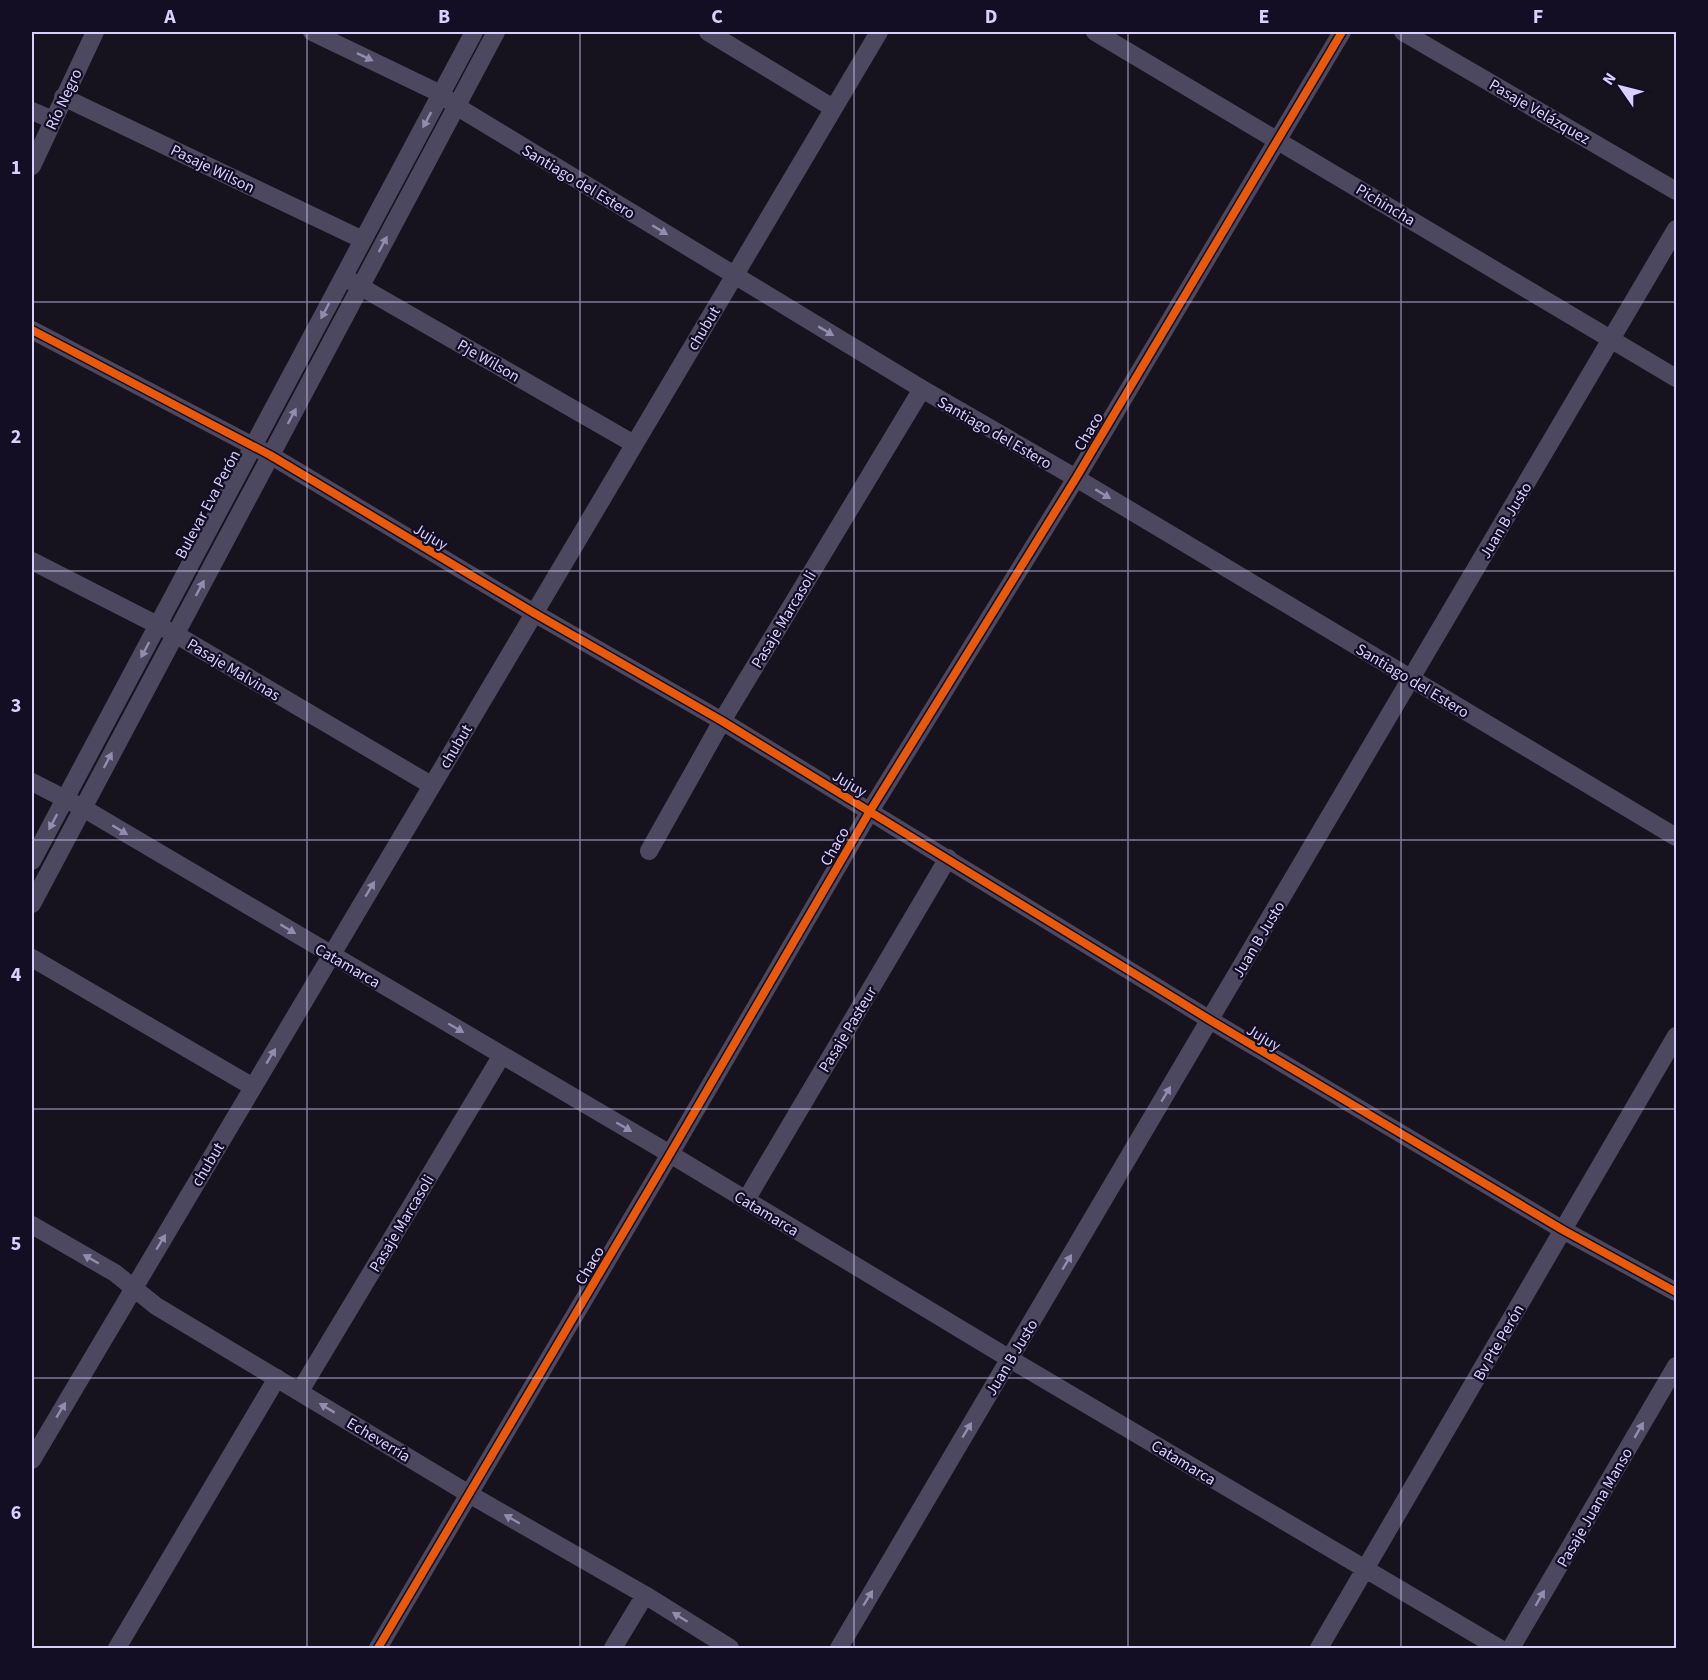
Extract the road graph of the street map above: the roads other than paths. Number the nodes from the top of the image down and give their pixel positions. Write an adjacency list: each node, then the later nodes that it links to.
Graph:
1 (95, 32): 11 (street, Río Negro)
2 (312, 32): 10 (street, Santiago del Estero, one-way to 10)
3 (474, 32): 10 (street, Bulevar Eva Perón)
4 (496, 32): 12 (street, Bulevar Eva Perón)
5 (708, 32): 13 (street)
6 (879, 32): 13 (street, chubut)
7 (1095, 32): 16 (street, Pichincha)
8 (1342, 32): 16 (street, Chaco)
9 (1403, 32): 18 (street, Pasaje Velázquez)
10 (441, 94): 12 (street, Santiago del Estero); 20 (street, Bulevar Eva Perón, one-way to 20)
11 (63, 97): 15 (street, Río Negro); 20 (street, Pasaje Wilson)
12 (456, 106): 21 (street, Santiago del Estero, one-way to 21); 23 (street, Bulevar Eva Perón, one-way to 12)
13 (833, 108): 21 (street, chubut)
14 (32, 111): 15 (street)
15 (52, 120): 17 (street, Río Negro)
16 (1278, 140): 25 (street, Pichincha); 31 (street, Chaco)
17 (32, 166)
18 (1677, 190)
19 (1677, 229): 25 (street, Juan B Justo)
20 (363, 240): 22 (street, Bulevar Eva Perón)
21 (734, 275): 27 (street, Santiago del Estero, one-way to 27); 28 (street, chubut)
22 (343, 277): 23 (street, Pje Wilson); 29 (street, Bulevar Eva Perón, one-way to 29)
23 (360, 286): 28 (street, Pje Wilson); 30 (street, Bulevar Eva Perón, one-way to 23)
24 (32, 330): 29 (street, Jujuy)
25 (1612, 339): 26 (street, Pichincha); 36 (street, Juan B Justo)
26 (1677, 378)
27 (922, 389): 31 (street, Santiago del Estero); 37 (street, Pasaje Marcasoli)
28 (634, 444): 33 (street, chubut)
29 (253, 447): 30 (street, Jujuy); 34 (street, Bulevar Eva Perón)
30 (270, 455): 33 (street, Jujuy); 35 (street, Bulevar Eva Perón, one-way to 30)
31 (1076, 478): 36 (street, Santiago del Estero, one-way to 36); 42 (street, Chaco)
32 (32, 561): 34 (street, Pasaje Malvinas)
33 (534, 613): 37 (street, Jujuy); 39 (street, chubut)
34 (158, 625): 35 (street, Pasaje Malvinas); 40 (street, Bulevar Eva Perón, one-way to 40)
35 (175, 634): 39 (street, Pasaje Malvinas); 41 (street, Bulevar Eva Perón, one-way to 35)
36 (1411, 678): 43 (street, Santiago del Estero); 50 (street, Juan B Justo)
37 (722, 721): 42 (street, Jujuy); 44 (street, Pasaje Marcasoli)
38 (32, 782): 40 (street, Catamarca)
39 (431, 785): 48 (street, chubut, one-way to 39)
40 (65, 799): 41 (street, Catamarca); 46 (street, Bulevar Eva Perón, one-way to 46)
41 (83, 808): 47 (street, Bulevar Eva Perón); 48 (street, Catamarca, one-way to 48)
42 (870, 811): 45 (street, Jujuy); 54 (street, Chaco)
43 (1677, 837)
44 (649, 851)
45 (948, 858): 50 (street, Jujuy); 55 (street, Pasaje Pasteur)
46 (32, 861)
47 (32, 904)
48 (331, 955): 52 (street, Catamarca, one-way to 52); 53 (street, chubut, one-way to 48)
49 (32, 958): 53 (street)
50 (1210, 1020): 57 (street, Jujuy); 60 (street, Juan B Justo, one-way to 50)
51 (1677, 1036): 57 (street, Bv Pte Perón)
52 (502, 1055): 54 (street, Catamarca, one-way to 54); 63 (street, Pasaje Marcasoli)
53 (253, 1087): 58 (street, chubut, one-way to 53)
54 (670, 1154): 55 (street, Catamarca); 65 (street, Chaco)
55 (746, 1200): 60 (street, Catamarca)
56 (32, 1225): 58 (street, Echeverría, one-way to 56)
57 (1563, 1230): 59 (street, Jujuy); 66 (street, Bv Pte Perón)
58 (134, 1287): 62 (street, Echeverría); 64 (street, chubut, one-way to 58)
59 (1677, 1292)
60 (1010, 1359): 66 (street, Catamarca); 72 (street, Juan B Justo, one-way to 60)
61 (1677, 1366): 75 (street, Pasaje Juana Manso, one-way to 61)
62 (278, 1378): 63 (street, Echeverría); 68 (street)
63 (300, 1391): 65 (street, Echeverría, one-way to 63)
64 (32, 1461)
65 (469, 1494): 67 (street, Echeverría, one-way to 65); 69 (street, Chaco)
66 (1365, 1570): 73 (street, Bv Pte Perón); 74 (street, Catamarca)
67 (645, 1595): 70 (street); 71 (street, Echeverría, one-way to 67)
68 (117, 1648)
69 (378, 1648)
70 (613, 1648)
71 (730, 1648)
72 (838, 1648)
73 (1319, 1648)
74 (1499, 1648)
75 (1511, 1648)

